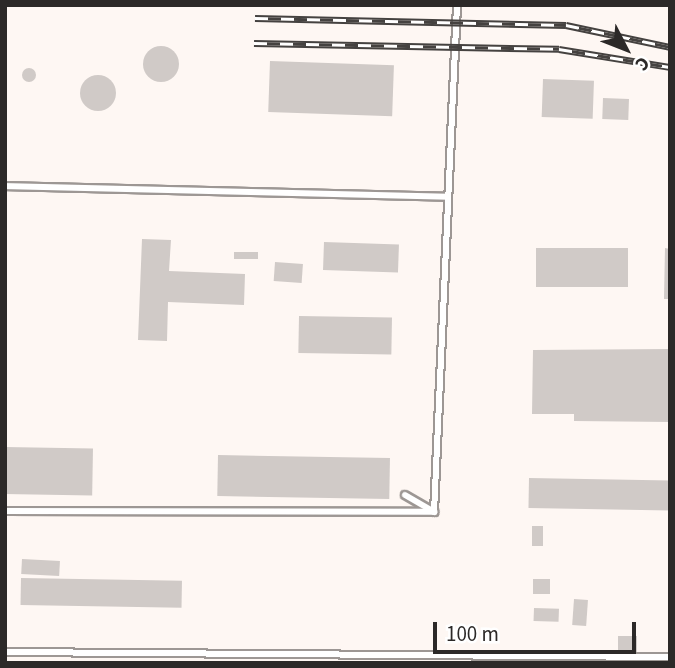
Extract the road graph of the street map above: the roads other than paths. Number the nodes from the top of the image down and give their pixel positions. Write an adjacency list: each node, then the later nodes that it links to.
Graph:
1 (457, 5): 3 (lane)
2 (5, 186): 3 (lane)
3 (445, 197): 6 (lane)
4 (405, 495): 6 (lane)
5 (5, 511): 6 (lane)
6 (435, 512)
7 (5, 652): 8 (lane)
8 (670, 657)

